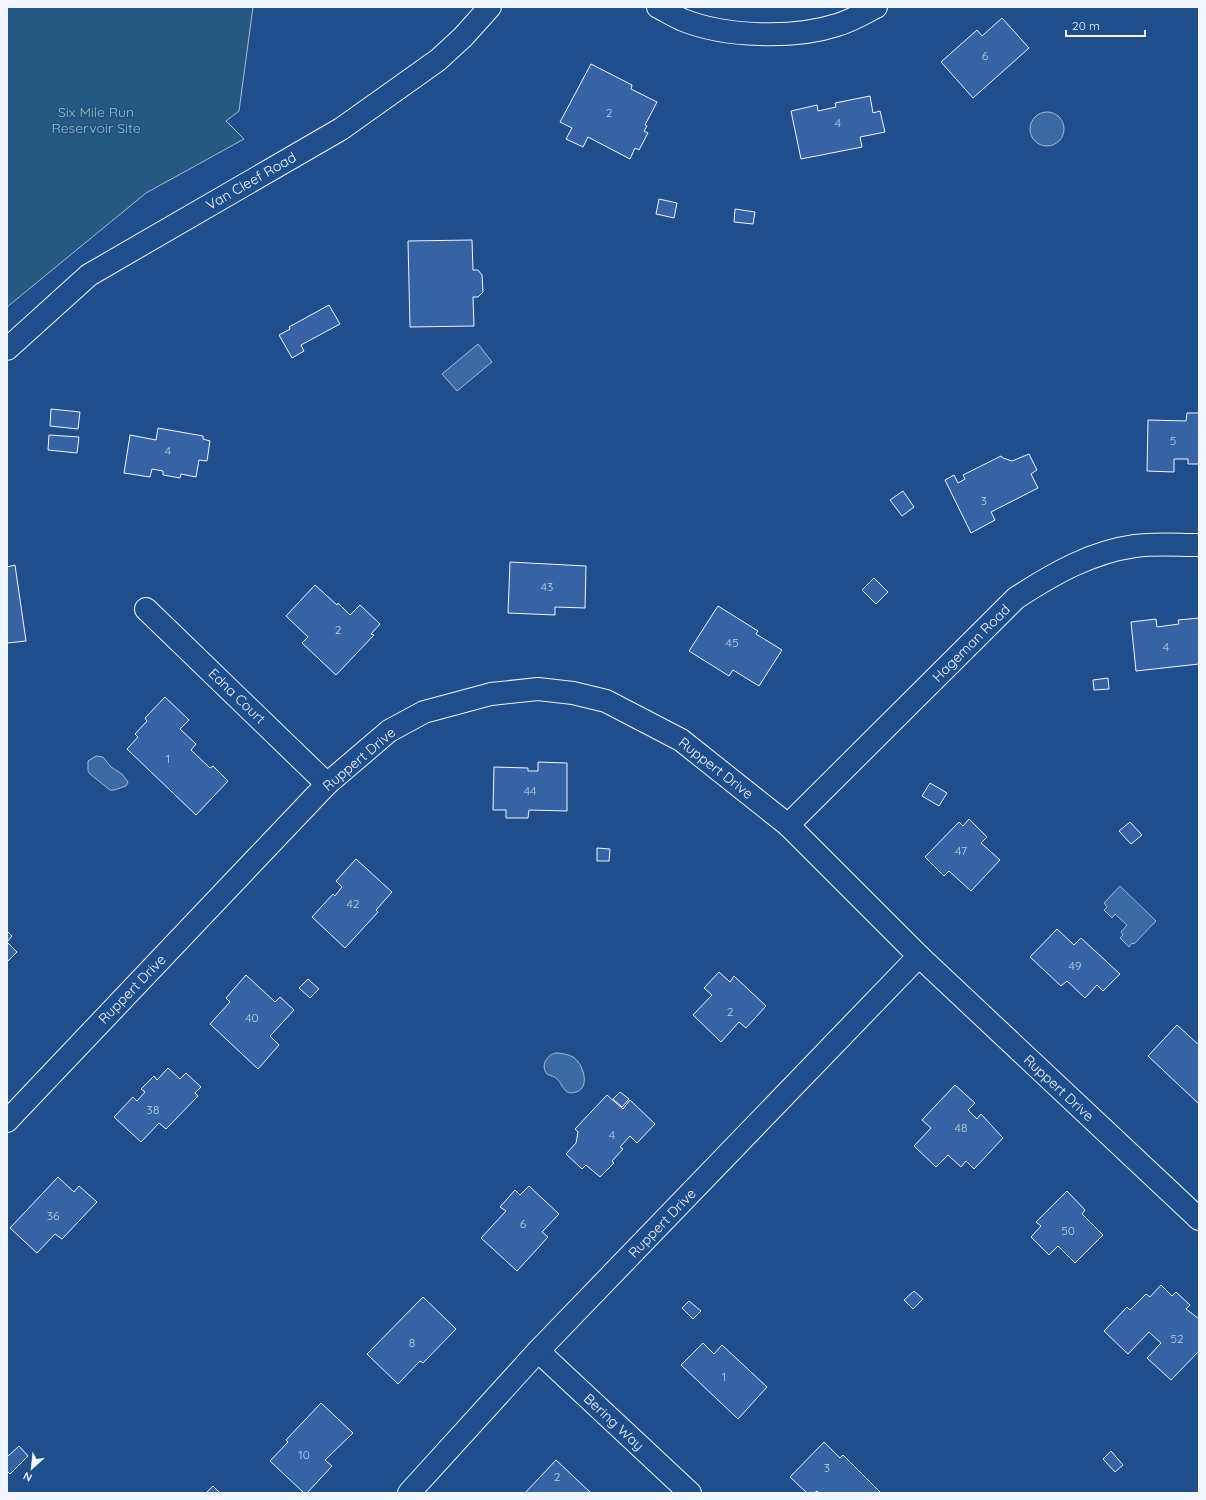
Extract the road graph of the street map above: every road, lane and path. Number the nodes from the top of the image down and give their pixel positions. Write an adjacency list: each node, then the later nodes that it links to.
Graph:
1 (490, 7): 4 (street, Van Cleef Road)
2 (658, 7): 3 (street)
3 (876, 7)
4 (7, 349)
5 (1199, 545): 8 (street, Hageman Road)
6 (146, 609): 7 (street, Edna Court)
7 (327, 784): 8 (street, Ruppert Drive); 10 (street, Ruppert Drive)
8 (788, 824): 9 (street, Ruppert Drive)
9 (919, 956): 11 (street, Ruppert Drive); 12 (street, Ruppert Drive)
10 (8, 1119)
11 (1199, 1219)
12 (538, 1351): 13 (street, Ruppert Drive); 14 (street, Bering Way)
13 (409, 1493)
14 (690, 1493)

